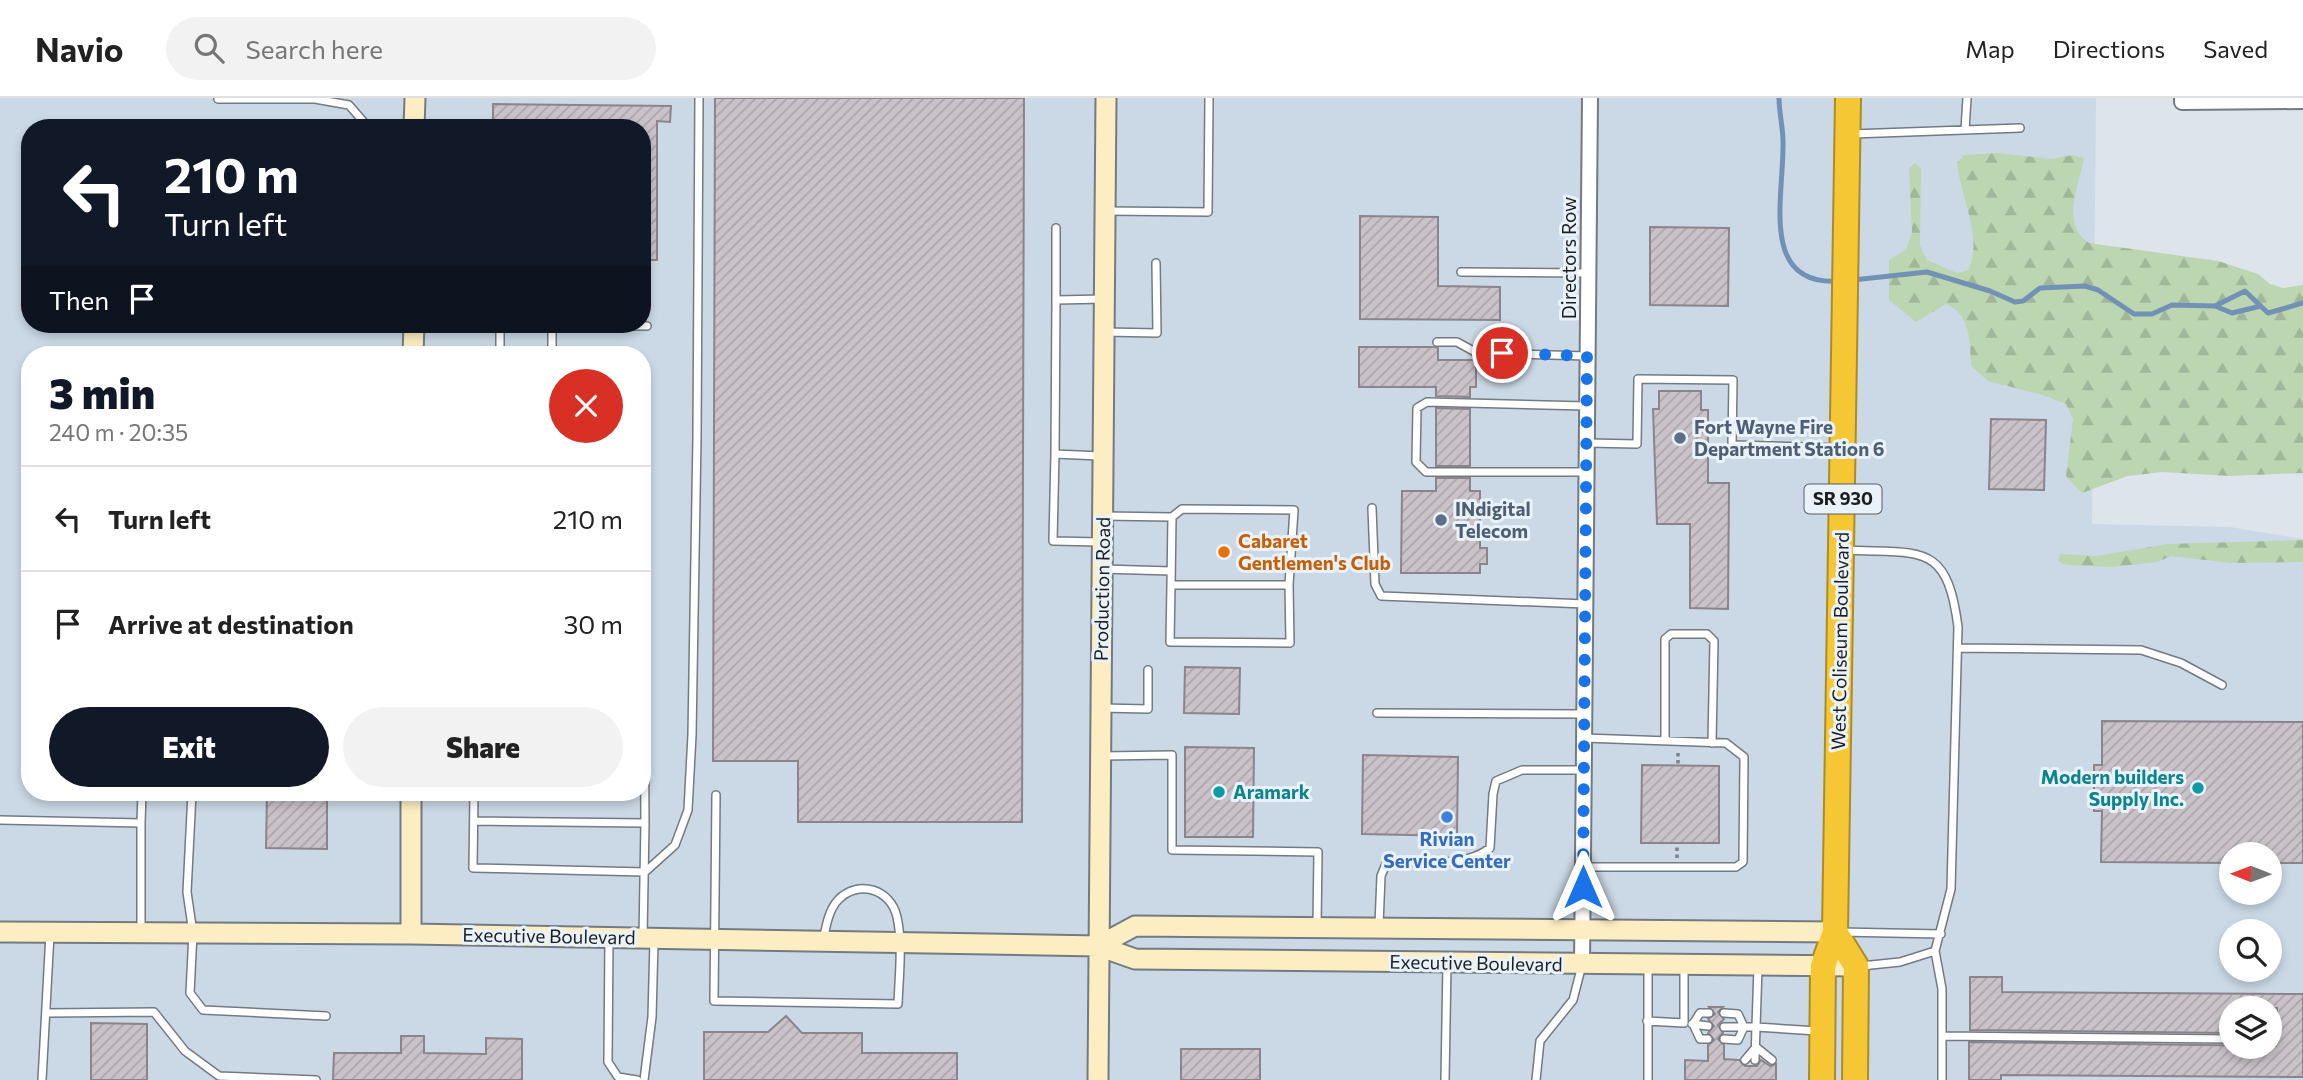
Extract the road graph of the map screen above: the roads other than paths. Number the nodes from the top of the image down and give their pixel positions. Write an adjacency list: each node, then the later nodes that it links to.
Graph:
1 (415, 98): 12 (main road)
2 (699, 98): 64 (lane)
3 (1106, 98): 16 (main road, Production Road)
4 (1209, 98): 16 (lane)
5 (1590, 98): 20 (street, Directors Row)
6 (1848, 98): 15 (highway, West Coliseum Boulevard / SR 930)
7 (1967, 98): 14 (lane)
8 (218, 99): 11 (lane)
9 (2182, 100): 10 (street)
10 (2303, 101)
11 (361, 119)
12 (414, 119)
13 (2020, 128): 14 (lane)
14 (1965, 130): 15 (lane)
15 (1848, 134): 28 (highway, West Coliseum Boulevard / SR 930)
16 (1105, 212): 21 (main road, Production Road)
17 (1056, 228): 22 (lane)
18 (1156, 263): 23 (lane)
19 (1461, 272): 20 (lane)
20 (1588, 273): 25 (street, Directors Row)
21 (1104, 299): 22 (lane); 23 (main road, Production Road)
22 (1056, 300): 29 (lane)
23 (1104, 332): 30 (main road, Production Road)
24 (1437, 342): 25 (lane)
25 (1587, 356): 26 (street, Directors Row)
26 (1587, 405): 27 (street, Directors Row); 31 (lane)
27 (1587, 443): 28 (lane); 31 (street, Directors Row)
28 (1844, 448): 36 (highway, West Coliseum Boulevard / SR 930)
29 (1055, 454): 30 (lane); 35 (lane)
30 (1103, 456): 33 (main road, Production Road)
31 (1587, 472): 41 (street, Directors Row)
32 (1372, 508): 41 (lane)
33 (1102, 516): 34 (lane); 35 (main road, Production Road)
34 (1172, 517): 38 (lane); 40 (lane)
35 (1102, 542): 37 (main road, Production Road)
36 (1842, 550): 42 (lane); 71 (highway, West Coliseum Boulevard / SR 930)
37 (1102, 569): 38 (lane); 45 (main road, Production Road)
38 (1171, 570): 39 (lane)
39 (1171, 585): 40 (lane); 40 (lane)
40 (1290, 585)
41 (1585, 604): 47 (street, Directors Row)
42 (1958, 648): 44 (lane); 74 (lane)
43 (1148, 670): 45 (lane)
44 (2222, 685)
45 (1100, 708): 51 (main road, Production Road)
46 (1377, 713): 47 (lane)
47 (1584, 714): 48 (street, Directors Row)
48 (1584, 738): 49 (lane); 52 (street, Directors Row)
49 (1665, 741): 50 (lane); 50 (lane)
50 (1712, 743): 63 (lane)
51 (1100, 756): 65 (lane); 80 (main road, Production Road)
52 (1584, 770): 63 (street, Directors Row); 66 (lane)
53 (716, 795): 77 (lane)
54 (142, 801): 61 (lane)
55 (192, 801): 72 (lane)
56 (411, 801): 73 (main road)
57 (474, 801): 60 (lane)
58 (645, 801): 62 (lane)
59 (0, 820): 61 (lane)
60 (474, 821): 62 (lane); 64 (lane)
61 (141, 823): 70 (lane)
62 (645, 823): 64 (lane)
63 (1583, 867): 67 (street, Directors Row)
64 (645, 872): 76 (lane)
65 (1317, 927): 66 (main road, Executive Boulevard); 80 (main road, Executive Boulevard)
66 (1379, 927): 67 (main road, Executive Boulevard)
67 (1582, 928): 71 (main road, Executive Boulevard); 83 (street, Directors Row)
68 (0, 932): 69 (main road, Executive Boulevard)
69 (50, 932): 70 (main road, Executive Boulevard); 89 (lane)
70 (141, 932): 72 (main road, Executive Boulevard)
71 (1835, 932): 74 (lane); 87 (highway, West Coliseum Boulevard / SR 930); 88 (highway)
72 (193, 933): 73 (main road, Executive Boulevard); 92 (lane)
73 (411, 934): 75 (main road, Executive Boulevard)
74 (1941, 934): 81 (lane)
75 (609, 938): 76 (main road, Executive Boulevard); 110 (lane)
76 (649, 938): 77 (main road, Executive Boulevard); 111 (lane)
77 (713, 939): 78 (main road, Executive Boulevard); 79 (lane)
78 (823, 941): 79 (main road, Executive Boulevard); 79 (lane)
79 (900, 943): 80 (main road, Executive Boulevard)
80 (1098, 946): 82 (main road, Executive Boulevard); 112 (main road, Production Road)
81 (1935, 951): 88 (lane); 100 (lane)
82 (1447, 963): 83 (main road, Executive Boulevard); 113 (lane)
83 (1582, 965): 84 (main road, Executive Boulevard); 114 (lane)
84 (1648, 965): 85 (main road, Executive Boulevard); 93 (lane)
85 (1684, 965): 86 (main road, Executive Boulevard); 94 (lane)
86 (1758, 965): 87 (main road, Executive Boulevard); 98 (lane)
87 (1823, 966): 88 (main road, Executive Boulevard); 99 (highway, West Coliseum Boulevard / SR 930)
88 (1856, 966): 117 (highway)
89 (47, 1013): 108 (lane); 109 (lane)
90 (1709, 1013): 94 (lane)
91 (1724, 1013): 97 (lane)
92 (326, 1016)
93 (1647, 1021): 94 (lane); 115 (lane)
94 (1688, 1023): 95 (lane); 101 (lane)
95 (1708, 1026)
96 (1724, 1027): 97 (lane)
97 (1744, 1027): 98 (lane); 103 (lane)
98 (1756, 1027): 99 (lane); 104 (lane)
99 (1821, 1031): 116 (highway, West Coliseum Boulevard / SR 930)
100 (1943, 1036): 102 (lane); 118 (lane)
101 (1708, 1039)
102 (2219, 1039)
103 (1724, 1040)
104 (1756, 1047): 105 (lane); 106 (lane); 107 (lane)
105 (1745, 1060)
106 (1755, 1060)
107 (1772, 1060)
108 (43, 1080)
109 (316, 1080)
110 (637, 1080)
111 (644, 1080)
112 (1098, 1080)
113 (1446, 1080)
114 (1536, 1080)
115 (1648, 1080)
116 (1822, 1080)
117 (1855, 1080)
118 (1942, 1080)

